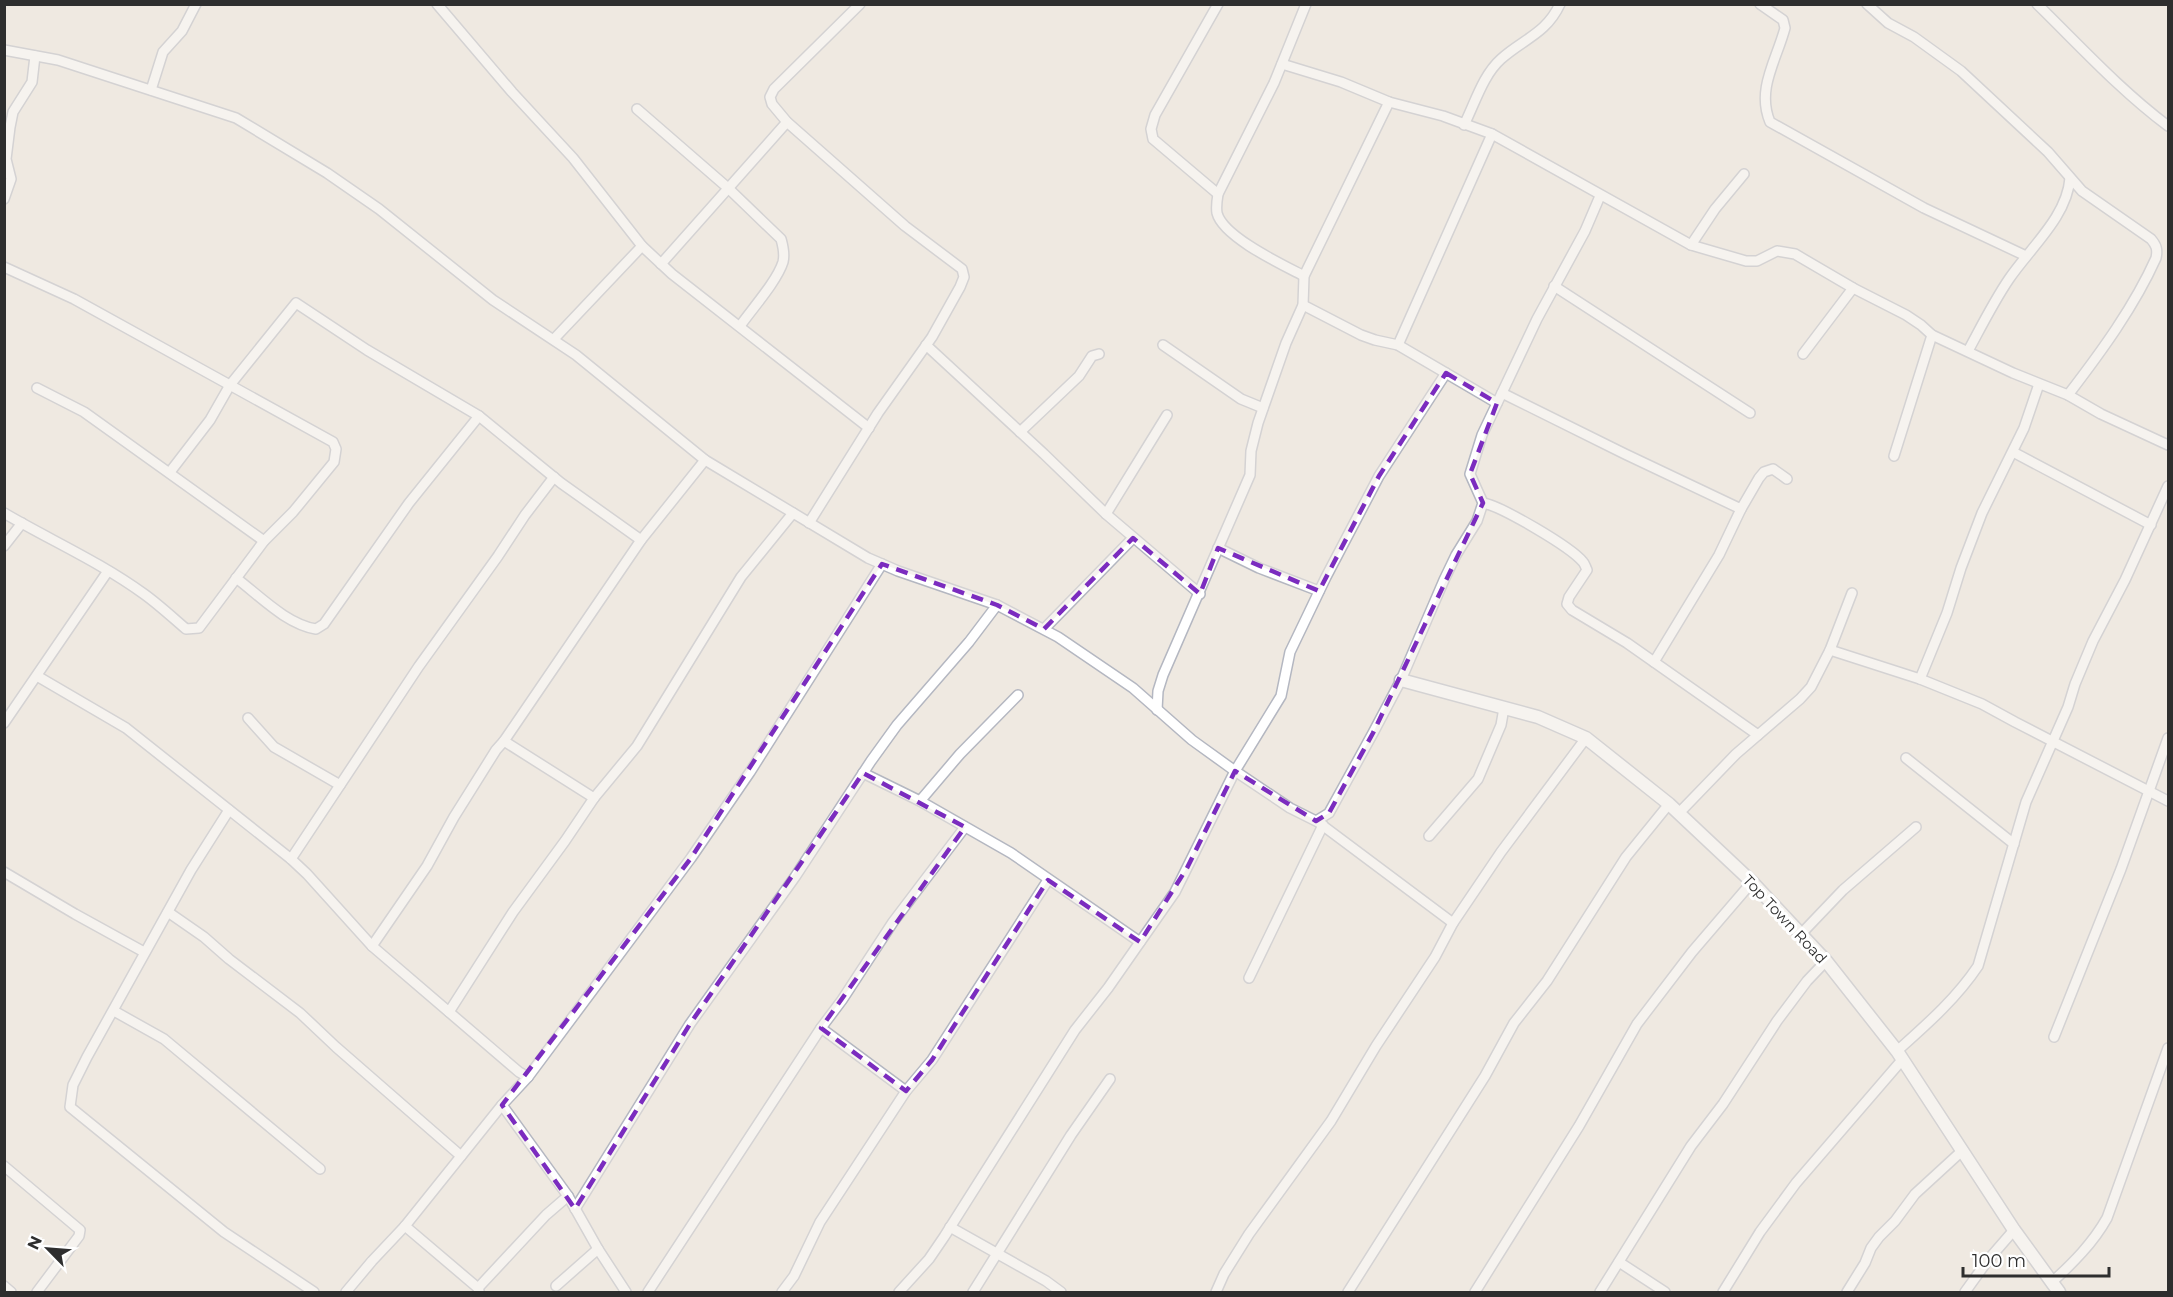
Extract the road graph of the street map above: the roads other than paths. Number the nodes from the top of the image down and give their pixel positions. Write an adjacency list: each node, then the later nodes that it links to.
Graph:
1 (196, 4): 13 (street)
2 (437, 4): 27 (street)
3 (860, 4): 16 (street)
4 (1218, 4): 23 (street)
5 (1306, 4): 12 (street)
6 (1560, 4): 17 (street)
7 (1760, 4): 28 (street)
8 (1867, 4): 21 (street)
9 (2037, 4): 18 (street)
10 (4, 50): 11 (street)
11 (35, 56): 13 (street); 25 (street)
12 (1282, 64): 14 (street); 23 (street)
13 (151, 90): 37 (street)
14 (1389, 102): 17 (street); 31 (street)
15 (637, 109): 22 (street)
16 (787, 122): 22 (street); 38 (street)
17 (1464, 125): 19 (street)
18 (2169, 126)
19 (1492, 134): 24 (street); 40 (street)
20 (1744, 174): 26 (street)
21 (2070, 178): 28 (street); 49 (street)
22 (728, 188): 29 (street); 35 (street)
23 (1218, 194): 31 (street)
24 (1600, 196): 26 (street); 32 (street)
25 (4, 199)
26 (1691, 245): 33 (street)
27 (642, 246): 29 (street); 37 (street)
28 (2026, 256): 41 (street)
29 (661, 264): 35 (street)
30 (4, 267): 46 (street)
31 (1305, 276): 34 (street)
32 (1554, 286): 48 (street); 52 (street)
33 (1853, 288): 36 (street); 43 (street)
34 (1303, 305): 40 (street); 51 (street)
35 (740, 326): 55 (street)
36 (1932, 335): 41 (street); 59 (street)
37 (554, 339): 60 (street)
38 (926, 345): 55 (street); 56 (street)
39 (1164, 345): 51 (street)
40 (1398, 345): 44 (street)
41 (1968, 351): 45 (street)
42 (1100, 354): 56 (street)
43 (1803, 354)
44 (1446, 373): 50 (street); 81 (street)
45 (2039, 384): 49 (street); 58 (street)
46 (230, 385): 54 (street); 61 (street); 75 (street)
47 (37, 388): 61 (street)
48 (1502, 393): 50 (street); 66 (street)
49 (2068, 395): 57 (street)
50 (1497, 403): 65 (street)
51 (1263, 408): 77 (street)
52 (1750, 412)
53 (1167, 415): 69 (street)
54 (479, 416): 62 (street); 80 (street)
55 (868, 428): 71 (street)
56 (1020, 432): 69 (street)
57 (2169, 445)
58 (2013, 452): 72 (street); 90 (street)
59 (1894, 456)
60 (705, 460): 68 (street); 74 (street)
61 (170, 472): 75 (street)
62 (554, 477): 74 (street); 104 (street)
63 (1787, 479): 66 (street)
64 (2169, 486): 72 (street)
65 (1483, 503): 87 (street); 89 (street)
66 (1741, 508): 87 (street)
67 (4, 513): 70 (street)
68 (793, 513): 71 (street); 106 (street)
69 (1106, 514): 73 (street)
70 (22, 523): 76 (street); 79 (street)
71 (809, 523): 78 (street)
72 (2151, 525): 100 (street)
73 (1133, 538): 83 (street); 85 (street)
74 (641, 540): 99 (street)
75 (264, 541): 80 (street)
76 (4, 546)
77 (1218, 548): 81 (street); 83 (street)
78 (882, 564): 84 (street); 135 (street)
79 (108, 571): 80 (street); 88 (street)
80 (236, 578)
81 (1319, 591): 102 (street)
82 (1852, 593): 86 (street)
83 (1200, 594): 93 (street)
84 (997, 605): 85 (street); 103 (street)
85 (1044, 629): 93 (street)
86 (1830, 650): 90 (street); 96 (street)
87 (1654, 662): 96 (street)
88 (37, 676): 95 (street); 110 (street)
89 (1401, 680): 92 (street, Top Town Road); 112 (street)
90 (1920, 680): 100 (street)
91 (1018, 695): 107 (street)
92 (1504, 708): 97 (street, Top Town Road); 115 (street)
93 (1157, 710): 102 (street)
94 (248, 718): 104 (street)
95 (4, 723)
96 (1758, 735): 111 (street)
97 (1586, 738): 109 (street, Top Town Road); 122 (street)
98 (2169, 738): 105 (street)
99 (504, 741): 106 (street); 125 (street)
100 (2053, 742): 105 (street); 116 (street)
101 (1906, 758): 116 (street)
102 (1235, 771): 112 (street); 124 (street)
103 (863, 773): 107 (street); 144 (street)
104 (340, 785): 117 (street)
105 (2150, 791): 108 (street); 132 (street)
106 (594, 798): 130 (street)
107 (920, 801): 113 (street)
108 (2169, 801)
109 (1669, 804): 111 (street, Top Town Road); 166 (street)
110 (229, 810): 117 (street); 121 (street)
111 (1679, 813): 120 (street, Top Town Road)
112 (1319, 823): 122 (street); 128 (street)
113 (965, 827): 119 (street); 131 (street)
114 (1916, 827): 123 (street)
115 (1429, 836)
116 (2014, 844): 134 (street)
117 (291, 859): 125 (street)
118 (4, 872): 126 (street)
119 (1048, 880): 124 (street); 137 (street)
120 (1752, 882): 123 (street, Top Town Road); 167 (street)
121 (168, 912): 126 (street); 140 (street)
122 (1453, 922): 165 (street)
123 (1801, 934): 127 (street, Top Town Road)
124 (1140, 942): 146 (street)
125 (372, 946): 130 (street)
126 (144, 952): 129 (street)
127 (1826, 960): 134 (street, Top Town Road); 150 (street)
128 (1249, 978)
129 (114, 1011): 142 (street); 157 (street)
130 (449, 1012): 135 (street)
131 (821, 1028): 137 (street); 160 (street)
132 (2054, 1037)
133 (2169, 1048): 153 (street)
134 (1899, 1055): 139 (street, Top Town Road); 170 (street)
135 (528, 1077): 138 (street)
136 (1110, 1079): 149 (street)
137 (906, 1091): 161 (street)
138 (502, 1105): 140 (street); 143 (street)
139 (1963, 1150): 147 (street, Top Town Road); 171 (street)
140 (461, 1156): 145 (street)
141 (4, 1166): 156 (street)
142 (321, 1168)
143 (568, 1196): 144 (street); 154 (street)
144 (575, 1209): 148 (street)
145 (405, 1226): 154 (street); 158 (street)
146 (950, 1227): 149 (street); 162 (street)
147 (2014, 1230): 153 (street, Top Town Road); 172 (street)
148 (598, 1249): 152 (street); 159 (street)
149 (996, 1254): 163 (street); 164 (street)
150 (1619, 1262): 168 (street); 169 (street)
151 (4, 1286): 155 (street)
152 (556, 1286)
153 (2055, 1288)
154 (479, 1290)
155 (11, 1293)
156 (37, 1293)
157 (314, 1293)
158 (346, 1293)
159 (626, 1293)
160 (648, 1293)
161 (782, 1293)
162 (899, 1293)
163 (973, 1293)
164 (1061, 1293)
165 (1216, 1293)
166 (1348, 1293)
167 (1476, 1293)
168 (1600, 1293)
169 (1665, 1293)
170 (1723, 1293)
171 (1847, 1293)
172 (1965, 1293)

